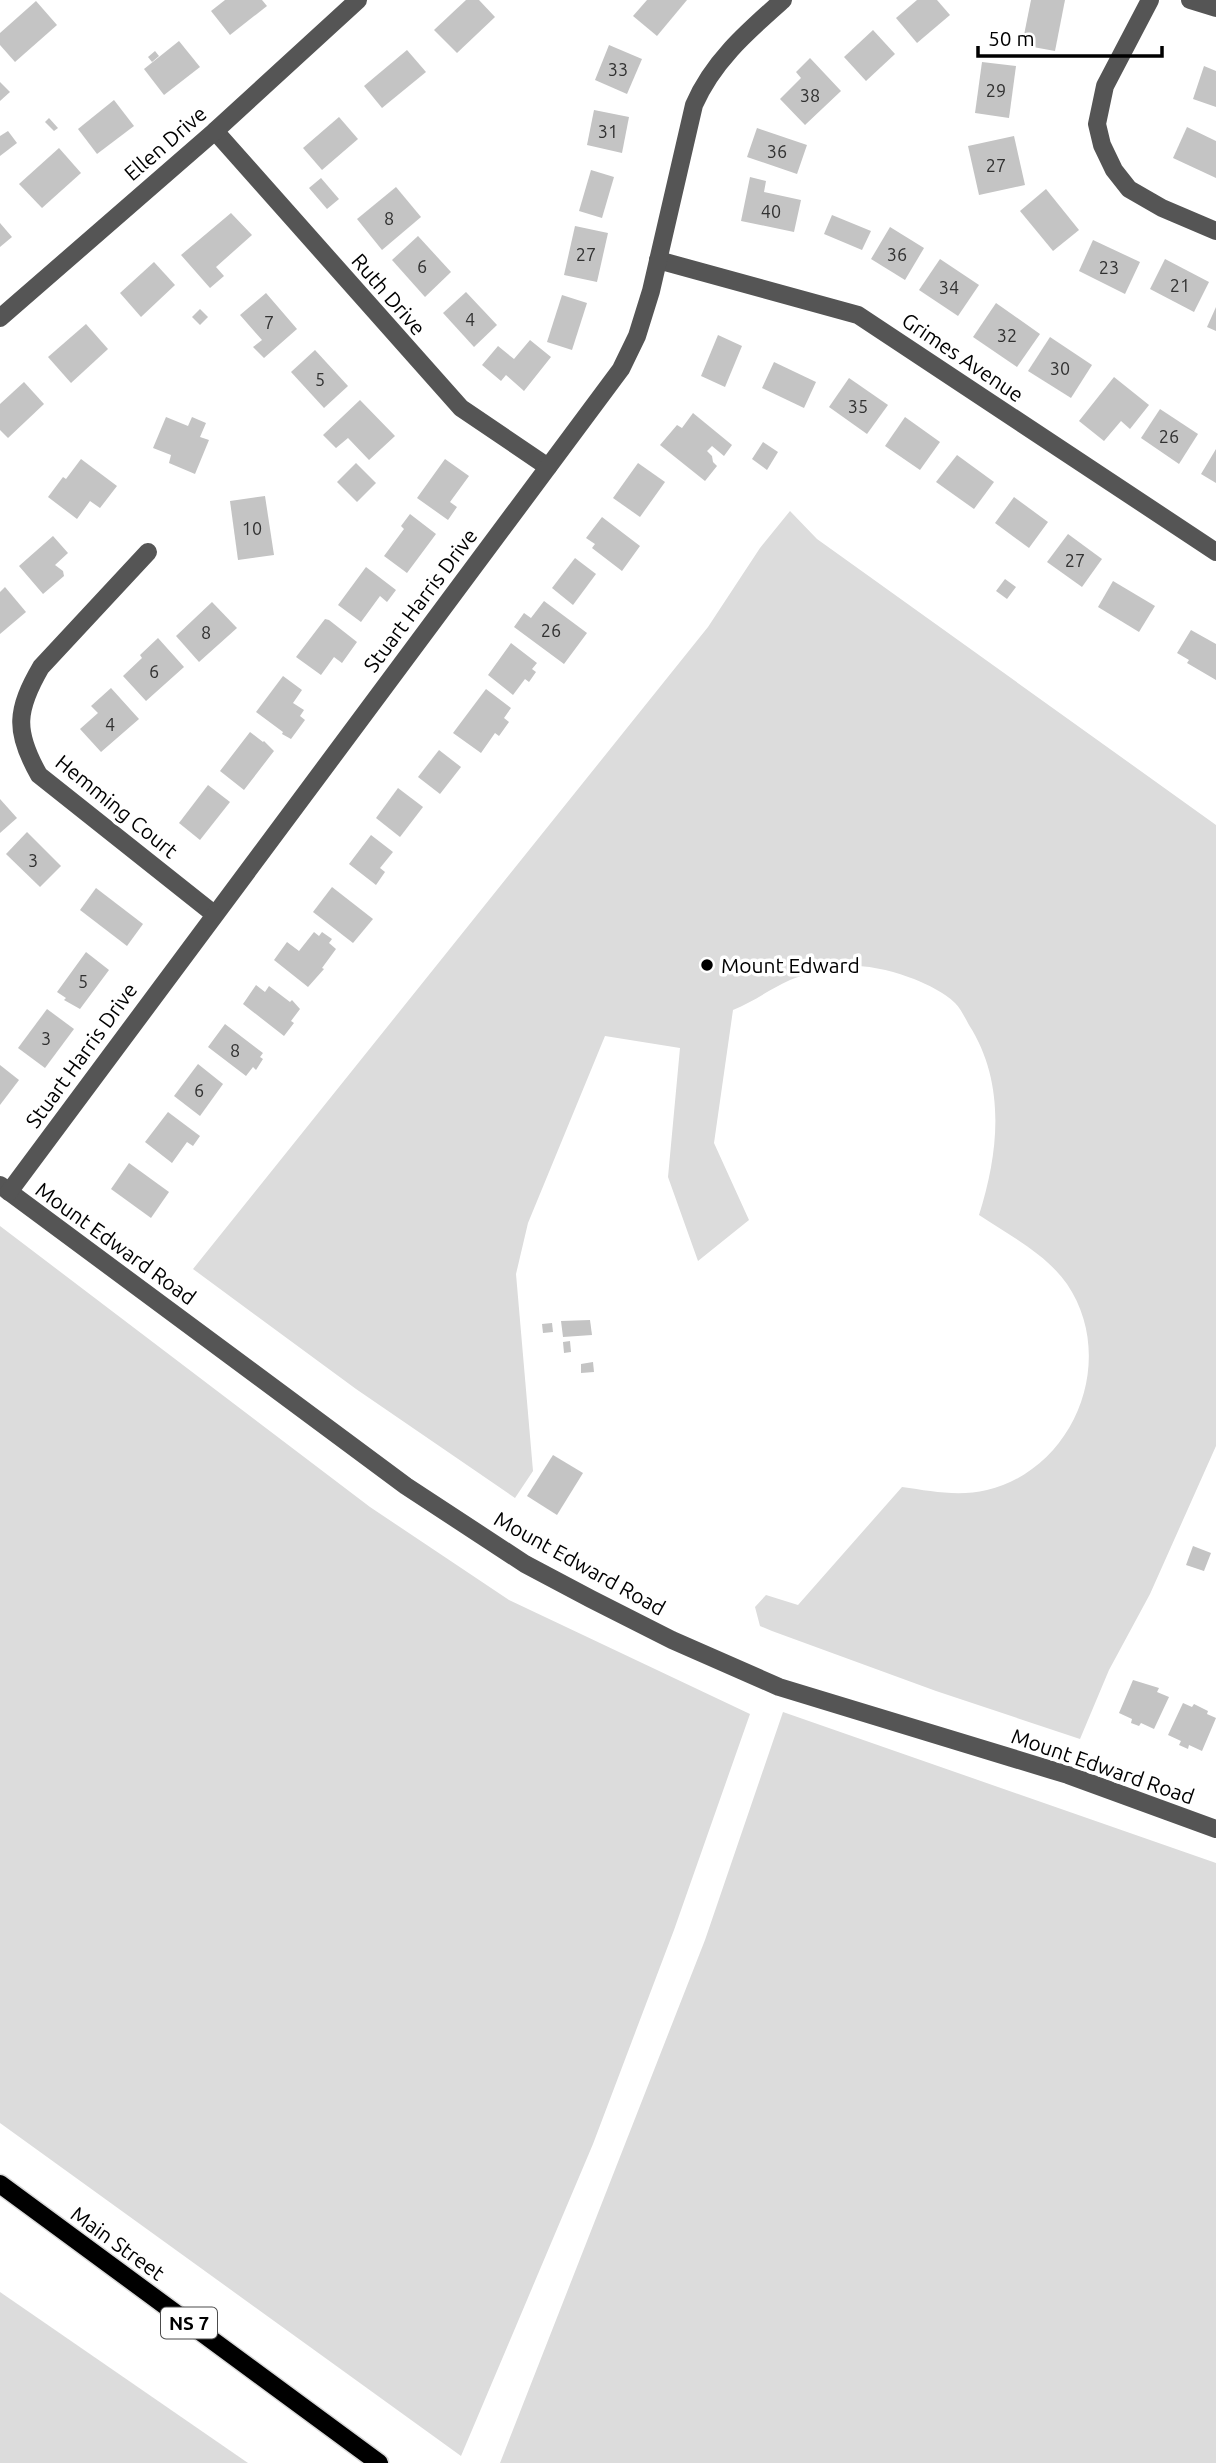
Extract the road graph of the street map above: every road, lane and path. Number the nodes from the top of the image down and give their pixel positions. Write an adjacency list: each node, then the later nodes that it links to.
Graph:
1 (358, 0): 6 (street, Ellen Drive)
2 (783, 0): 8 (street, Stuart Harris Drive)
3 (1150, 0): 7 (street)
4 (1190, 0): 5 (street)
5 (1216, 8)
6 (215, 131): 9 (street, Ellen Drive); 10 (street, Ruth Drive)
7 (1216, 231)
8 (658, 260): 10 (street, Stuart Harris Drive); 12 (street, Grimes Avenue)
9 (0, 318)
10 (548, 467): 13 (street, Stuart Harris Drive)
11 (148, 552): 13 (street, Hemming Court)
12 (1216, 552)
13 (214, 914): 14 (street, Stuart Harris Drive)
14 (4, 1189): 15 (street, Mount Edward Road)
15 (1216, 1829)
16 (0, 2184): 17 (main road, Main Street / NS 7)
17 (379, 2463)

